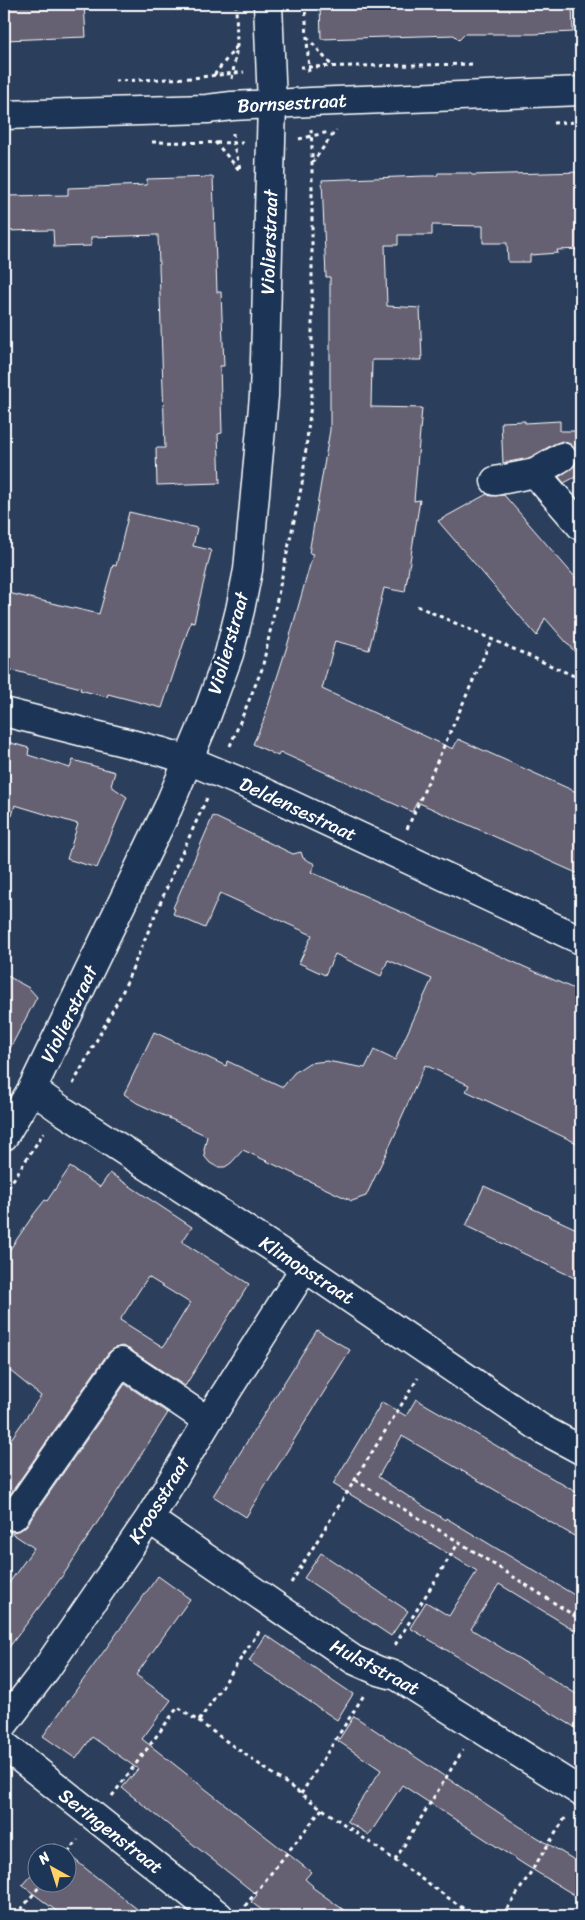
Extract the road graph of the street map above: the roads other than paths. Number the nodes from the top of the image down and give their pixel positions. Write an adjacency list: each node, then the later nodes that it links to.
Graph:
1 (268, 4): 3 (street, Violierstraat)
2 (581, 91): 3 (street, Bornsestraat)
3 (272, 104): 4 (street, Bornsestraat); 10 (street, Violierstraat)
4 (4, 114)
5 (562, 457): 6 (street)
6 (535, 473): 7 (street); 8 (street)
7 (494, 481)
8 (581, 526)
9 (4, 712): 10 (street, Deldensestraat)
10 (188, 760): 11 (street, Deldensestraat); 12 (street, Violierstraat)
11 (581, 940)
12 (32, 1089): 13 (street, Violierstraat); 14 (street, Klimopstraat)
13 (4, 1136)
14 (304, 1268): 15 (street, Kroosstraat); 16 (street, Klimopstraat)
15 (208, 1421): 17 (street); 18 (street, Kroosstraat)
16 (581, 1450)
17 (14, 1516)
18 (149, 1519): 19 (street, Kroosstraat); 21 (street, Hulststraat)
19 (4, 1724)
20 (4, 1745): 22 (street, Seringenstraat)
21 (576, 1800)
22 (231, 1912)

